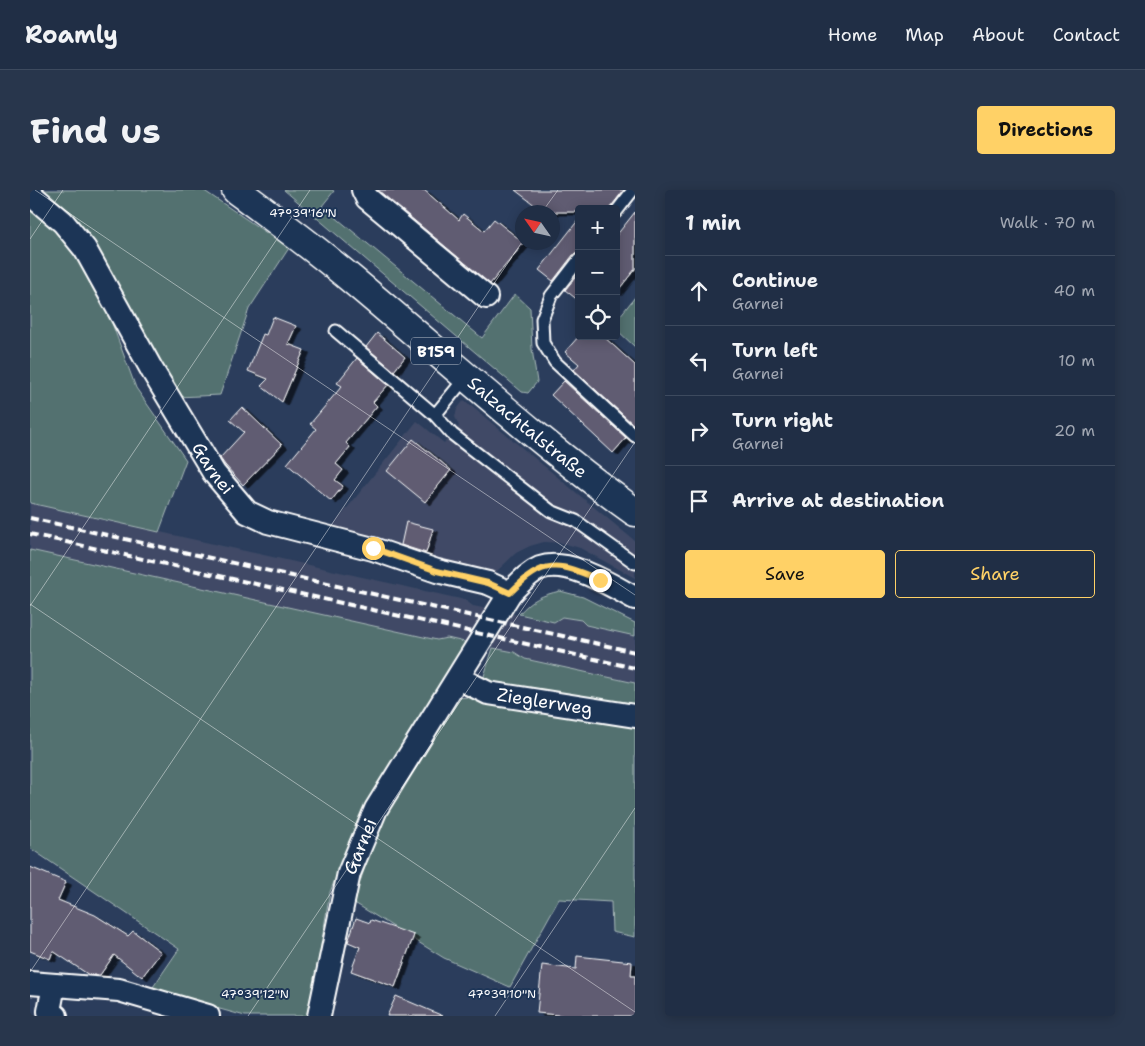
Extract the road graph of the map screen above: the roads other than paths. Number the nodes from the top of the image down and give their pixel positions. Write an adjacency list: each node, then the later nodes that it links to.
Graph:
1 (236, 190): 9 (main road, Salzachtalstraße / B159)
2 (363, 190): 7 (street)
3 (633, 190): 5 (lane)
4 (30, 194): 14 (street, Garnei)
5 (620, 207)
6 (575, 265): 11 (lane)
7 (486, 297)
8 (336, 331): 10 (lane)
9 (466, 377): 10 (lane); 12 (main road, Salzachtalstraße / B159)
10 (436, 415): 13 (lane)
11 (635, 436)
12 (635, 512)
13 (635, 563)
14 (510, 593): 15 (street, Garnei); 16 (street, Garnei)
15 (635, 598)
16 (458, 678): 17 (street, Zieglerweg); 22 (street, Garnei)
17 (635, 716)
18 (30, 983): 19 (street)
19 (54, 985): 20 (street); 21 (street)
20 (56, 1016)
21 (208, 1016)
22 (319, 1016)

